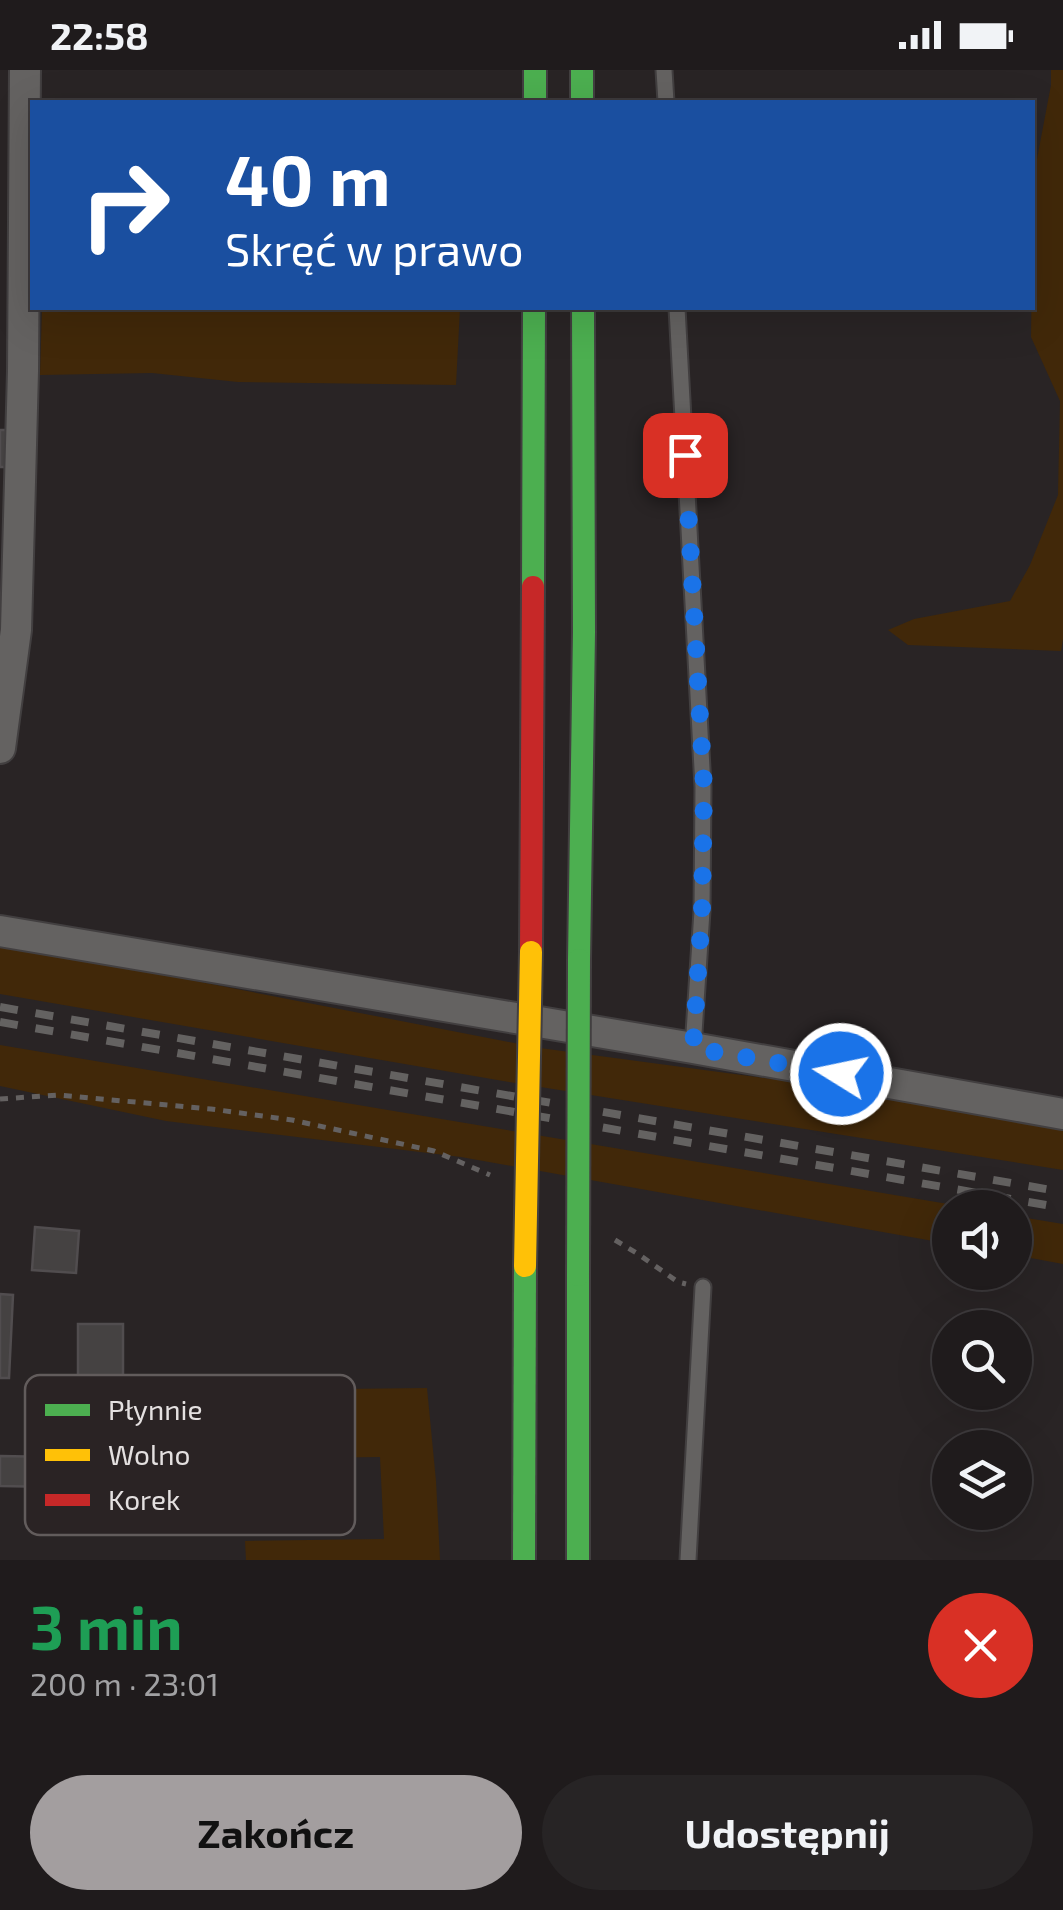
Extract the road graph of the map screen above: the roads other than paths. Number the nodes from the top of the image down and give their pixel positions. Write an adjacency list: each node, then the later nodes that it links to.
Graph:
1 (25, 70): 11 (street)
2 (535, 70): 5 (main road)
3 (582, 70): 6 (main road)
4 (664, 70): 7 (lane)
5 (534, 100)
6 (582, 100)
7 (666, 100)
8 (534, 310): 16 (main road, bridge)
9 (583, 310): 17 (main road, bridge)
10 (677, 310): 13 (lane)
11 (0, 748)
12 (0, 931): 13 (street)
13 (693, 1048): 14 (street)
14 (1063, 1114)
15 (704, 1286): 18 (lane)
16 (524, 1560)
17 (578, 1560)
18 (688, 1560)

